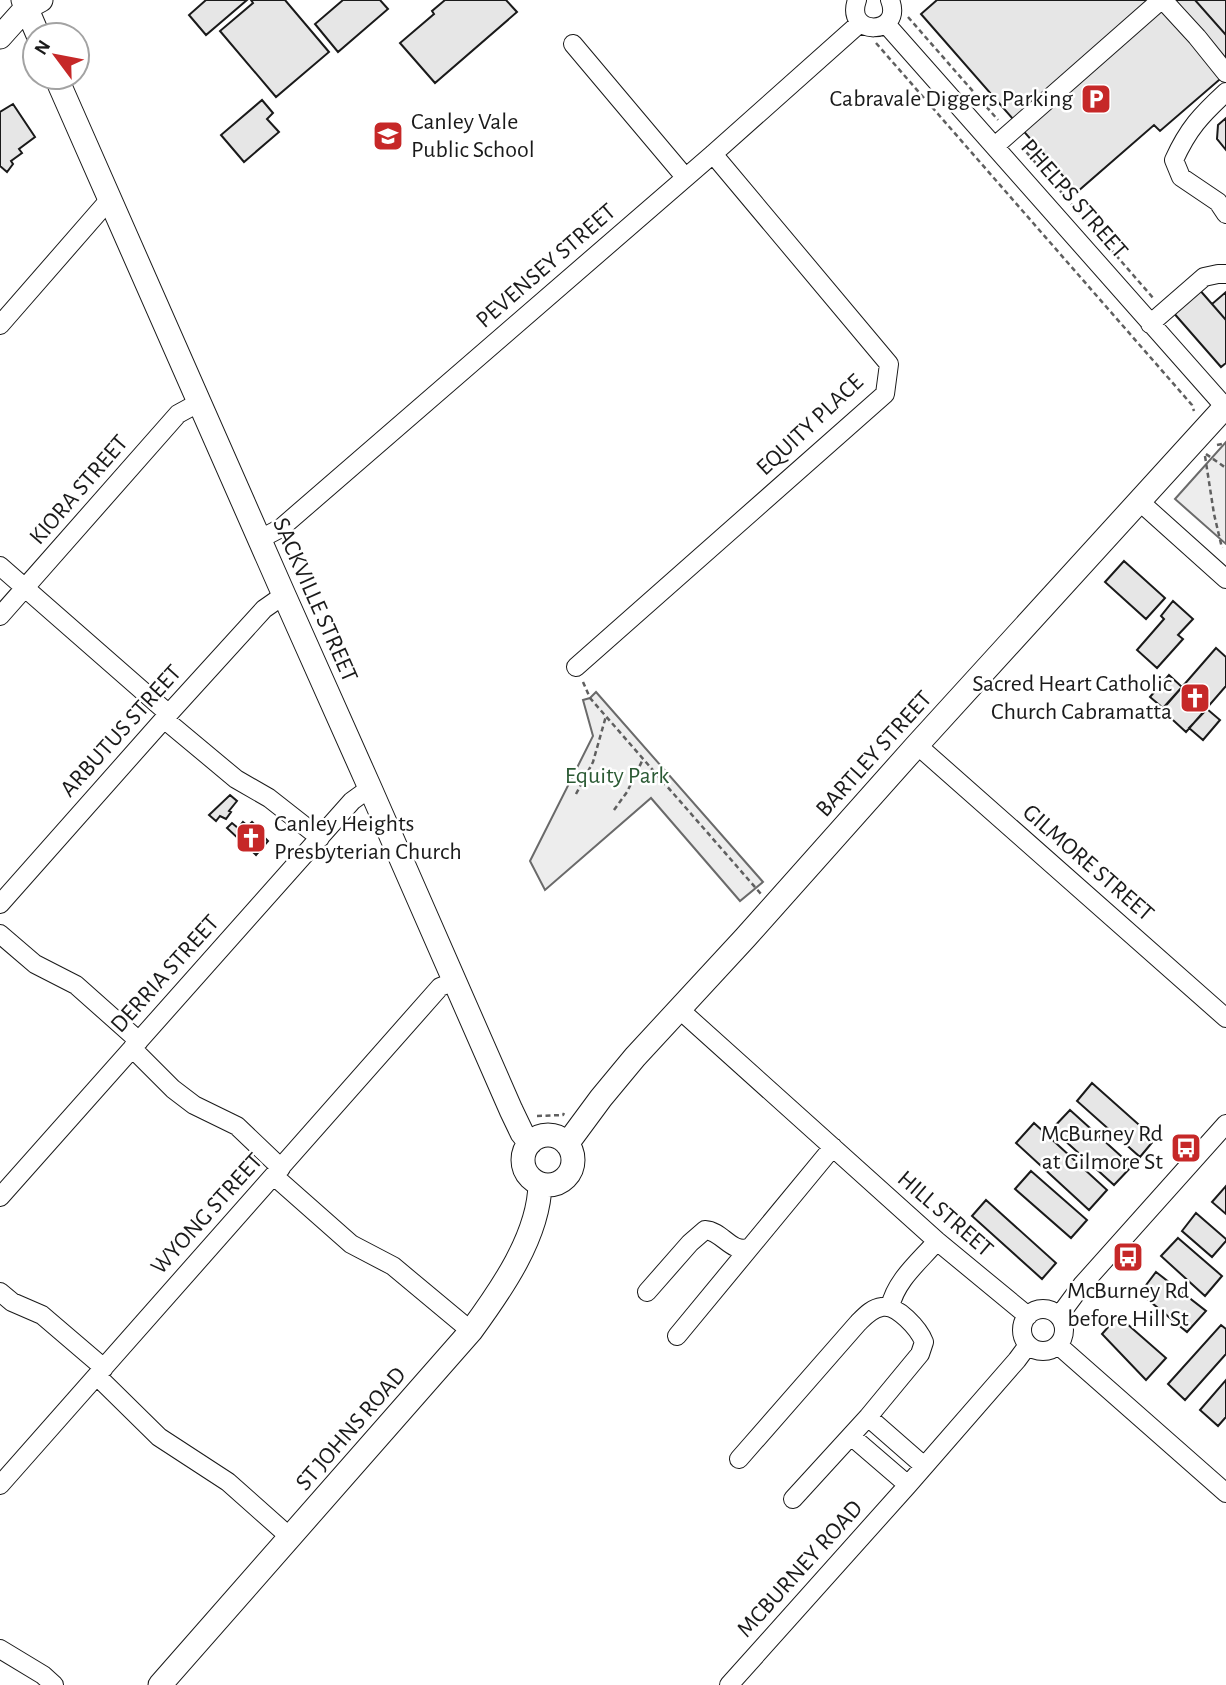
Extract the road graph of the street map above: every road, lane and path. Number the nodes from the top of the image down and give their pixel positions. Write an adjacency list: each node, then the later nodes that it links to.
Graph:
1 (857, 0): 7 (street)
2 (890, 0): 8 (street)
3 (1162, 0): 12 (street); 15 (street)
4 (30, 3): 6 (main road); 9 (main road)
5 (908, 17): 15 (path, PHELPS STREET)
6 (34, 21)
7 (860, 23): 8 (street); 17 (street, PEVENSEY STREET)
8 (886, 24): 16 (street, PHELPS STREET)
9 (0, 37)
10 (872, 39): 26 (path, PHELPS STREET)
11 (573, 44): 18 (street)
12 (1226, 74)
13 (62, 91): 19 (main road, SACKVILLE STREET)
14 (1226, 92): 20 (street)
15 (1010, 134): 16 (street); 22 (path, PHELPS STREET)
16 (995, 146): 23 (street, PHELPS STREET)
17 (713, 154): 18 (street, PEVENSEY STREET); 39 (street, EQUITY PLACE)
18 (685, 177): 32 (street, PEVENSEY STREET)
19 (109, 200): 24 (street); 25 (main road, SACKVILLE STREET)
20 (1226, 214)
21 (1226, 274): 22 (street)
22 (1165, 311): 23 (street)
23 (1150, 324): 27 (street, PHELPS STREET)
24 (0, 325)
25 (200, 402): 32 (main road, SACKVILLE STREET); 36 (street, KIORA STREET)
26 (1192, 404)
27 (1226, 407): 31 (main road, BARTLEY STREET)
28 (1226, 443): 29 (path)
29 (1213, 446)
30 (1226, 468): 33 (path)
31 (1139, 501): 35 (street); 42 (main road, BARTLEY STREET)
32 (260, 539): 37 (main road, SACKVILLE STREET)
33 (1222, 548)
34 (0, 566): 36 (street)
35 (1226, 579)
36 (25, 588): 38 (street, KIORA STREET); 40 (street)
37 (284, 595): 40 (street, ARBUTUS STREET); 44 (main road, SACKVILLE STREET)
38 (0, 616)
39 (576, 667): 41 (path)
40 (166, 716): 47 (street); 49 (street, ARBUTUS STREET)
41 (606, 716): 43 (path); 45 (path)
42 (917, 745): 52 (main road, BARTLEY STREET); 53 (street, GILMORE STREET)
43 (643, 759): 46 (path); 48 (path)
44 (370, 788): 47 (street, DERRIA STREET); 51 (main road, SACKVILLE STREET)
45 (576, 794)
46 (614, 810)
47 (320, 838): 54 (street, DERRIA STREET)
48 (763, 896)
49 (0, 904)
50 (0, 934): 54 (street)
51 (454, 981): 56 (main road, SACKVILLE STREET); 59 (street, WYONG STREET)
52 (679, 1009): 57 (main road, BARTLEY STREET); 58 (street, HILL STREET)
53 (1226, 1018)
54 (135, 1045): 59 (street); 61 (street, DERRIA STREET)
55 (1226, 1124): 68 (street)
56 (530, 1143): 57 (main road); 60 (main road)
57 (567, 1144): 60 (main road)
58 (833, 1147): 62 (street, HILL STREET); 63 (street)
59 (278, 1172): 69 (street); 73 (street, WYONG STREET)
60 (540, 1184): 69 (main road, ST JOHNS ROAD)
61 (0, 1197)
62 (937, 1241): 66 (street); 67 (street, HILL STREET)
63 (748, 1248): 65 (street); 70 (street)
64 (0, 1292): 73 (street)
65 (647, 1292)
66 (890, 1307): 74 (street); 76 (street)
67 (1028, 1316): 68 (street); 71 (street)
68 (1059, 1316): 72 (street)
69 (471, 1331): 82 (main road, ST JOHNS ROAD)
70 (677, 1336)
71 (1028, 1345): 72 (street); 77 (street, MCBURNEY ROAD)
72 (1058, 1345): 80 (street)
73 (100, 1372): 78 (street, WYONG STREET); 82 (street)
74 (868, 1417): 75 (street); 77 (street)
75 (851, 1436): 79 (street); 81 (street)
76 (739, 1459)
77 (924, 1466): 79 (street, MCBURNEY ROAD)
78 (0, 1485)
79 (908, 1485): 86 (street, MCBURNEY ROAD)
80 (1226, 1493)
81 (793, 1499)
82 (291, 1538): 85 (main road, ST JOHNS ROAD)
83 (0, 1649): 84 (street)
84 (54, 1685)
85 (160, 1685)
86 (729, 1685)

